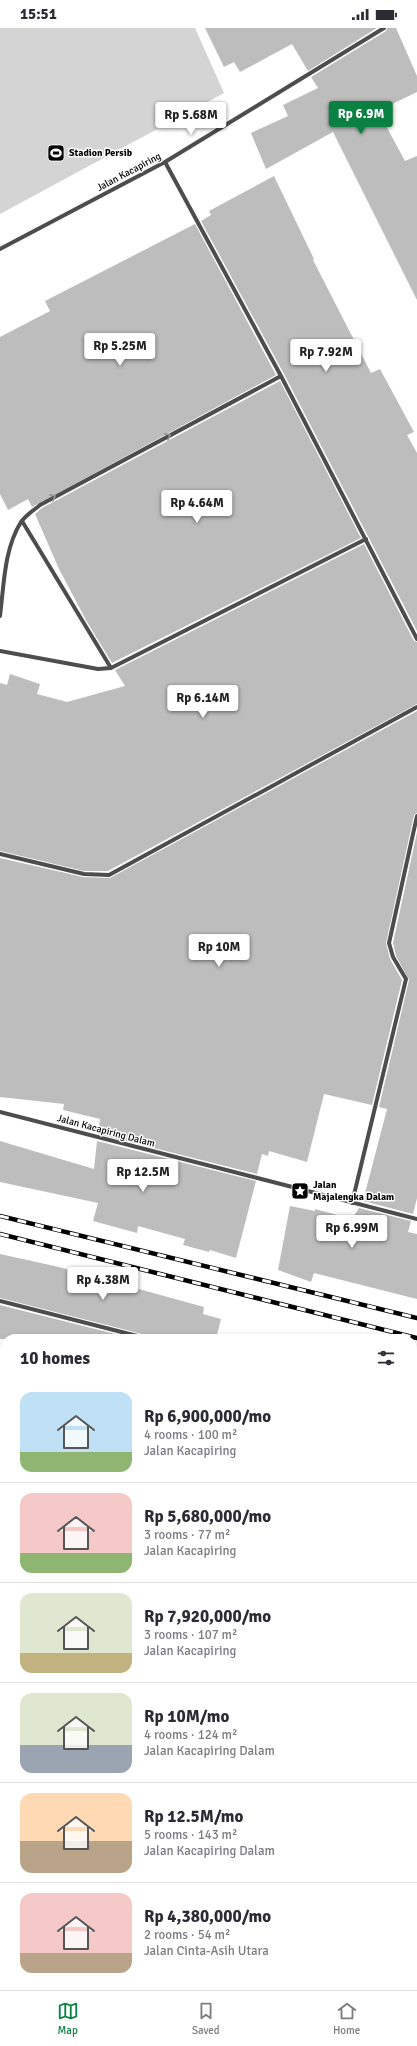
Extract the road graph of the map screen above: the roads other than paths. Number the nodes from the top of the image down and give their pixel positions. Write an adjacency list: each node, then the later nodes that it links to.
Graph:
1 (384, 28): 2 (street, Jalan Kacapiring)
2 (165, 162): 3 (street, Jalan Kacapiring); 4 (street)
3 (0, 249)
4 (281, 376): 5 (street, one-way to 4); 6 (street)
5 (22, 521): 7 (street); 10 (street)
6 (366, 539): 8 (street); 10 (street)
7 (0, 616)
8 (417, 639)
9 (0, 650): 10 (street)
10 (111, 668)
11 (417, 707): 13 (street)
12 (417, 816): 15 (street)
13 (0, 854)
14 (0, 1112): 15 (street, Jalan Kacapiring Dalam)
15 (352, 1203): 16 (street, Jalan Kacapiring Dalam)
16 (417, 1219)
17 (0, 1302): 18 (street)
18 (129, 1334)

